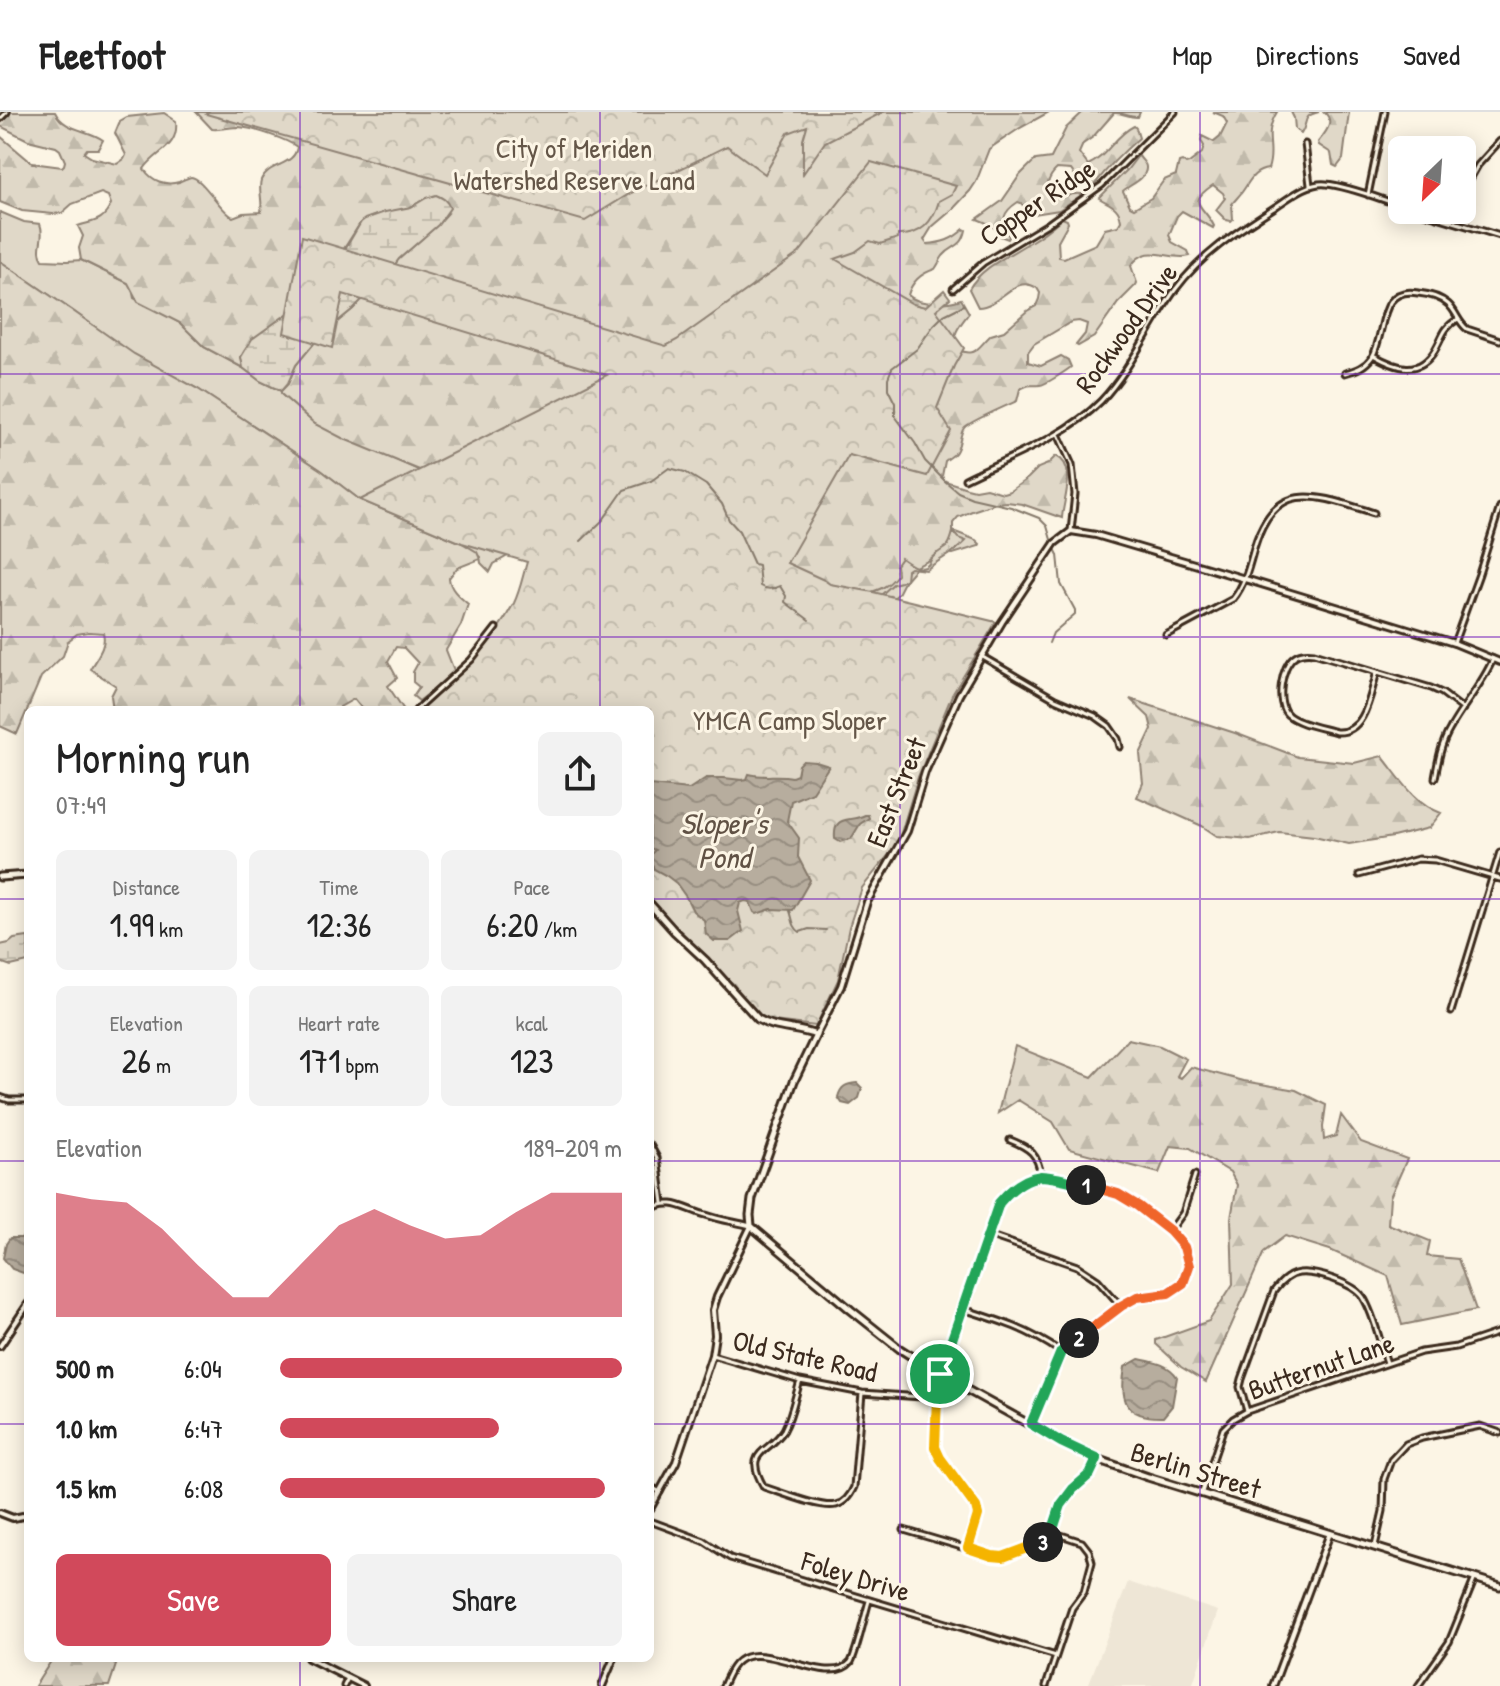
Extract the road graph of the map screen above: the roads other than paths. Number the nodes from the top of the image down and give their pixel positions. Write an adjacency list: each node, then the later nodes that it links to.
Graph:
1 (7, 112): 4 (street)
2 (1175, 112): 13 (street, Copper Ridge)
3 (1385, 112): 9 (street)
4 (0, 119)
5 (1500, 141): 7 (street)
6 (1305, 144): 8 (street)
7 (1476, 168)
8 (1310, 185): 9 (street); 18 (street, Rockwood Drive)
9 (1368, 196): 10 (street)
10 (1388, 202)
11 (1461, 224): 12 (street)
12 (1500, 236)
13 (953, 289)
14 (1458, 319): 15 (street); 16 (street); 16 (street)
15 (1500, 340)
16 (1373, 355): 17 (street)
17 (1345, 373)
18 (1057, 434): 19 (street, Rockwood Drive); 23 (street)
19 (965, 479)
20 (1500, 507): 22 (street)
21 (1374, 513): 24 (street)
22 (1498, 525): 27 (street)
23 (1071, 531): 24 (street); 28 (street, East Street)
24 (1245, 579): 26 (street); 27 (street)
25 (496, 628): 32 (street)
26 (1166, 635)
27 (1454, 643): 29 (street)
28 (981, 656): 34 (street); 44 (street, East Street)
29 (1493, 659): 30 (street); 33 (street)
30 (1500, 662)
31 (1377, 672): 31 (street); 33 (street)
32 (420, 706)
33 (1463, 709): 35 (street)
34 (1120, 747)
35 (1435, 778)
36 (1500, 852): 40 (street)
37 (24, 875): 39 (main road)
38 (1359, 875): 40 (street)
39 (0, 877)
40 (1492, 877): 41 (street); 43 (street)
41 (1500, 879)
42 (654, 908): 44 (main road)
43 (1451, 1012)
44 (816, 1035): 53 (main road, East Street)
45 (0, 1097): 46 (street)
46 (24, 1100)
47 (1010, 1140): 50 (street)
48 (654, 1152): 51 (street)
49 (1195, 1175): 54 (street)
50 (1041, 1176): 54 (street); 55 (street)
51 (663, 1203): 52 (street); 53 (street)
52 (654, 1207)
53 (751, 1226): 62 (street, East Street); 64 (main road, Berlin Street)
54 (1170, 1231): 56 (street)
55 (988, 1235): 56 (street); 57 (street)
56 (1121, 1306): 61 (street)
57 (963, 1309): 61 (street); 64 (street)
58 (24, 1310): 60 (street)
59 (1500, 1332): 63 (street, Butternut Lane)
60 (0, 1346)
61 (1061, 1352): 69 (street)
62 (712, 1355): 65 (street, Old State Road); 73 (street, East Street)
63 (1387, 1363): 68 (street, Butternut Lane); 68 (street)
64 (942, 1376): 67 (street); 69 (main road, Berlin Street)
65 (800, 1381): 66 (street, Old State Road); 66 (street)
66 (862, 1393): 67 (street, Old State Road)
67 (937, 1398): 83 (street)
68 (1247, 1411): 74 (street, Butternut Lane)
69 (1031, 1424): 71 (main road, Berlin Street)
70 (1500, 1433): 82 (street)
71 (1097, 1459): 74 (main road, Berlin Street); 80 (street)
72 (654, 1488): 73 (street)
73 (660, 1492): 75 (street, East Street)
74 (1202, 1492): 81 (main road, Berlin Street)
75 (654, 1502)
76 (0, 1513): 77 (street)
77 (24, 1516)
78 (654, 1522): 86 (street, Foley Drive)
79 (904, 1530): 83 (street)
80 (1052, 1532): 83 (street); 87 (street)
81 (1330, 1533): 82 (main road, Berlin Street); 96 (street)
82 (1375, 1546): 84 (main road, Berlin Street)
83 (968, 1548)
84 (1475, 1578): 85 (main road, Berlin Street); 97 (street)
85 (1500, 1586)
86 (869, 1601): 87 (street, Foley Drive); 94 (street)
87 (1056, 1656): 95 (street)
88 (316, 1662): 90 (street)
89 (612, 1662): 93 (street)
90 (348, 1678): 91 (street); 92 (street)
91 (344, 1686)
92 (364, 1686)
93 (602, 1686)
94 (723, 1686)
95 (1046, 1686)
96 (1273, 1686)
97 (1418, 1686)

